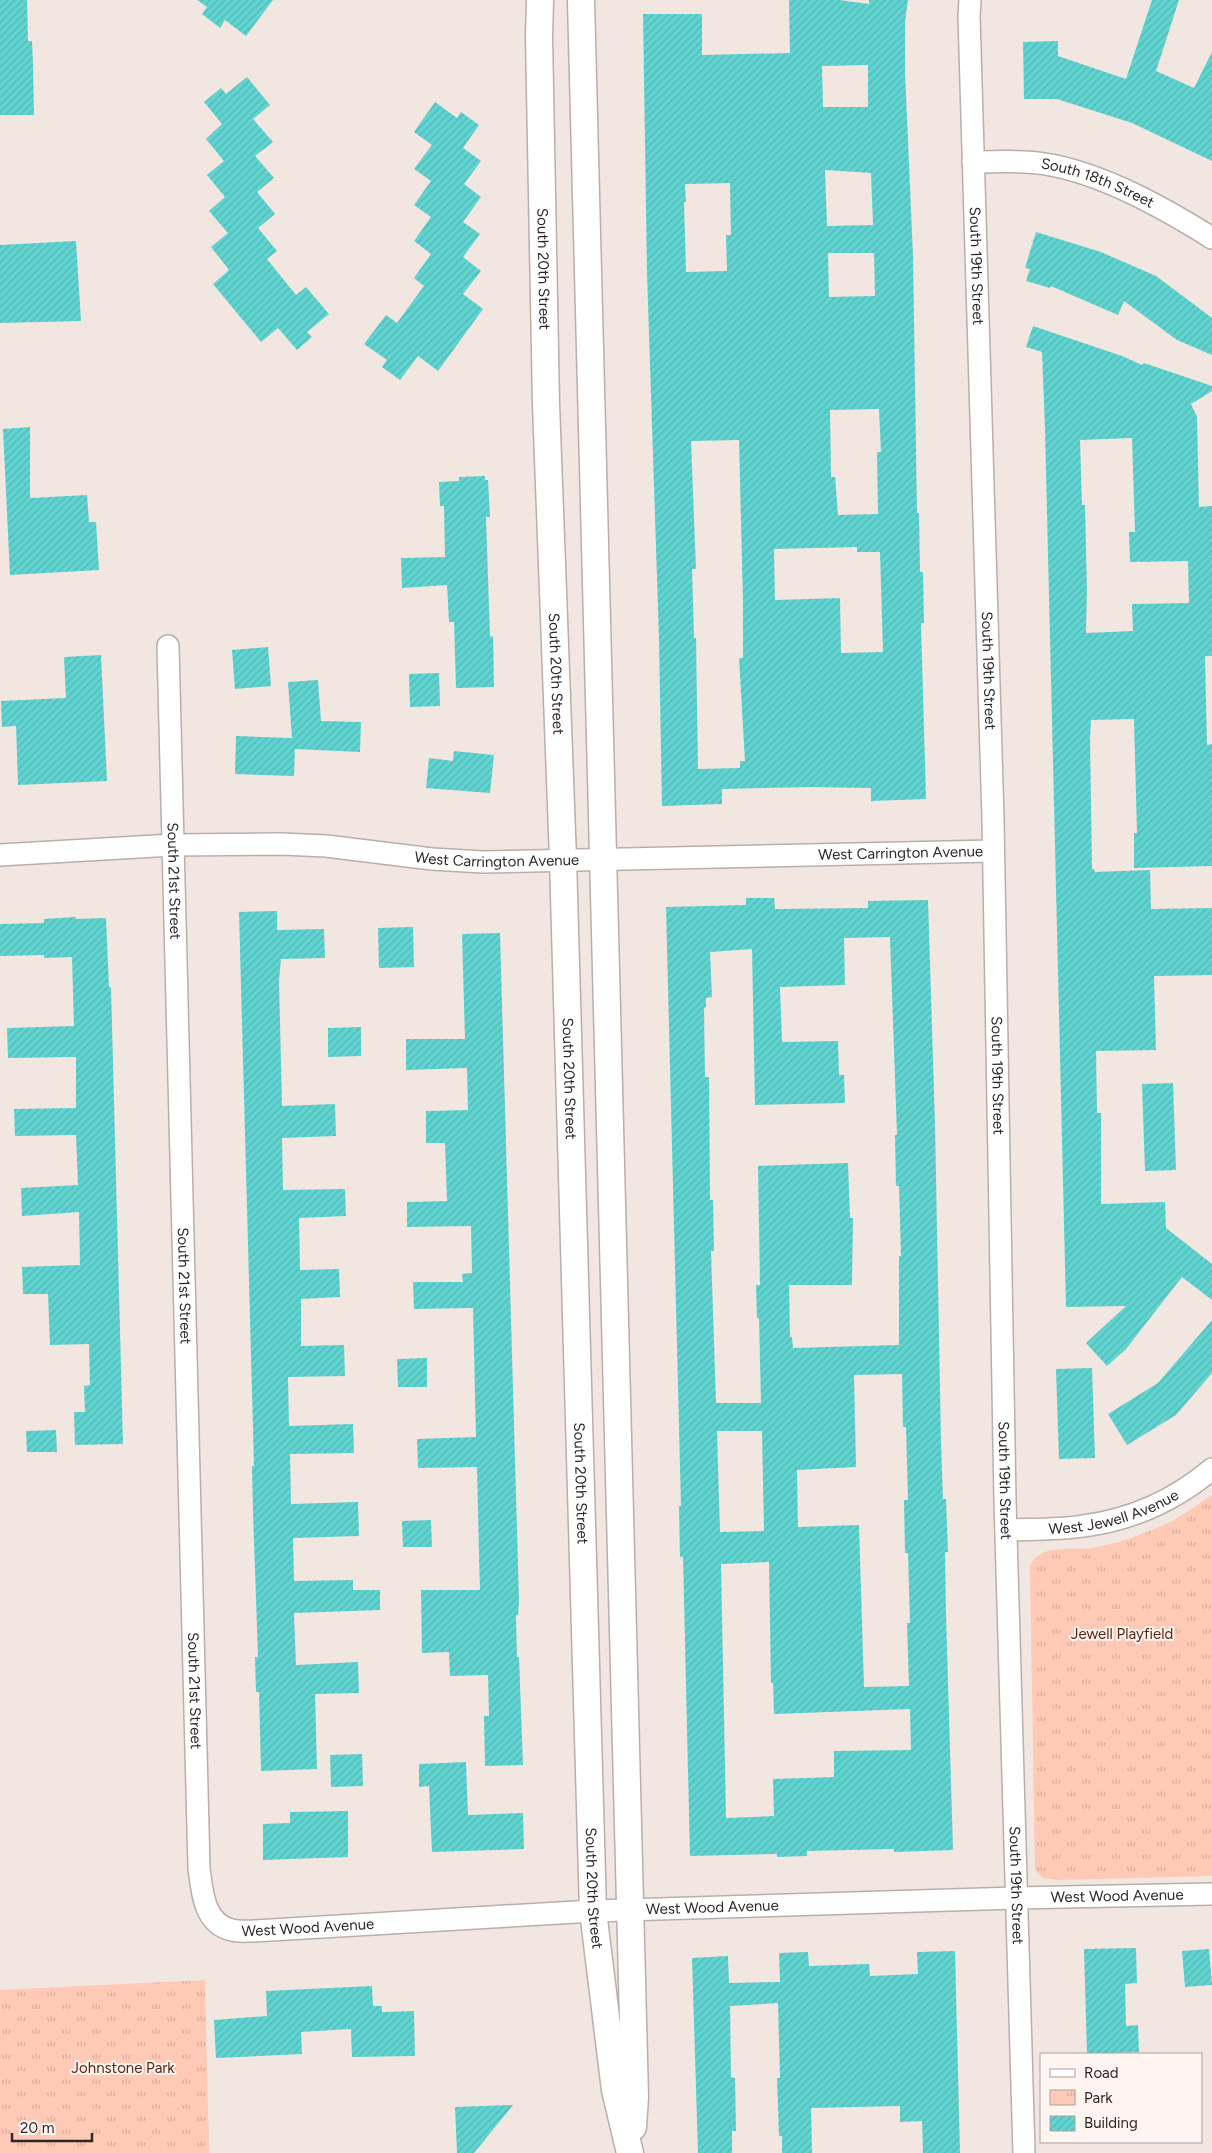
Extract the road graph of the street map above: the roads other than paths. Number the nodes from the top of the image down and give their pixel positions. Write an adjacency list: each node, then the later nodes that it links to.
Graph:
1 (540, 0): 11 (street, South 20th Street)
2 (581, 0): 10 (street, South 20th Street)
3 (970, 0): 4 (street, South 19th Street)
4 (973, 162): 5 (street, South 18th Street); 8 (street, South 19th Street)
5 (1212, 238)
6 (168, 646): 7 (street, South 21st Street)
7 (173, 845): 9 (street, West Carrington Avenue); 11 (street, West Carrington Avenue); 18 (street, South 21st Street)
8 (993, 851): 10 (street, West Carrington Avenue); 13 (street, South 19th Street)
9 (0, 855)
10 (603, 858): 11 (street, West Carrington Avenue); 16 (street, South 20th Street)
11 (563, 859): 17 (street, South 20th Street)
12 (1212, 1469): 13 (street, West Jewell Avenue)
13 (1006, 1530): 15 (street, South 19th Street)
14 (1212, 1894): 15 (street, West Wood Avenue)
15 (1016, 1898): 16 (street, West Wood Avenue); 20 (street, South 19th Street)
16 (629, 1910): 17 (street, West Wood Avenue); 19 (street, South 20th Street)
17 (593, 1911): 18 (street, West Wood Avenue); 19 (street, South 20th Street)
18 (215, 1922)
19 (632, 2153)
20 (1024, 2153)

